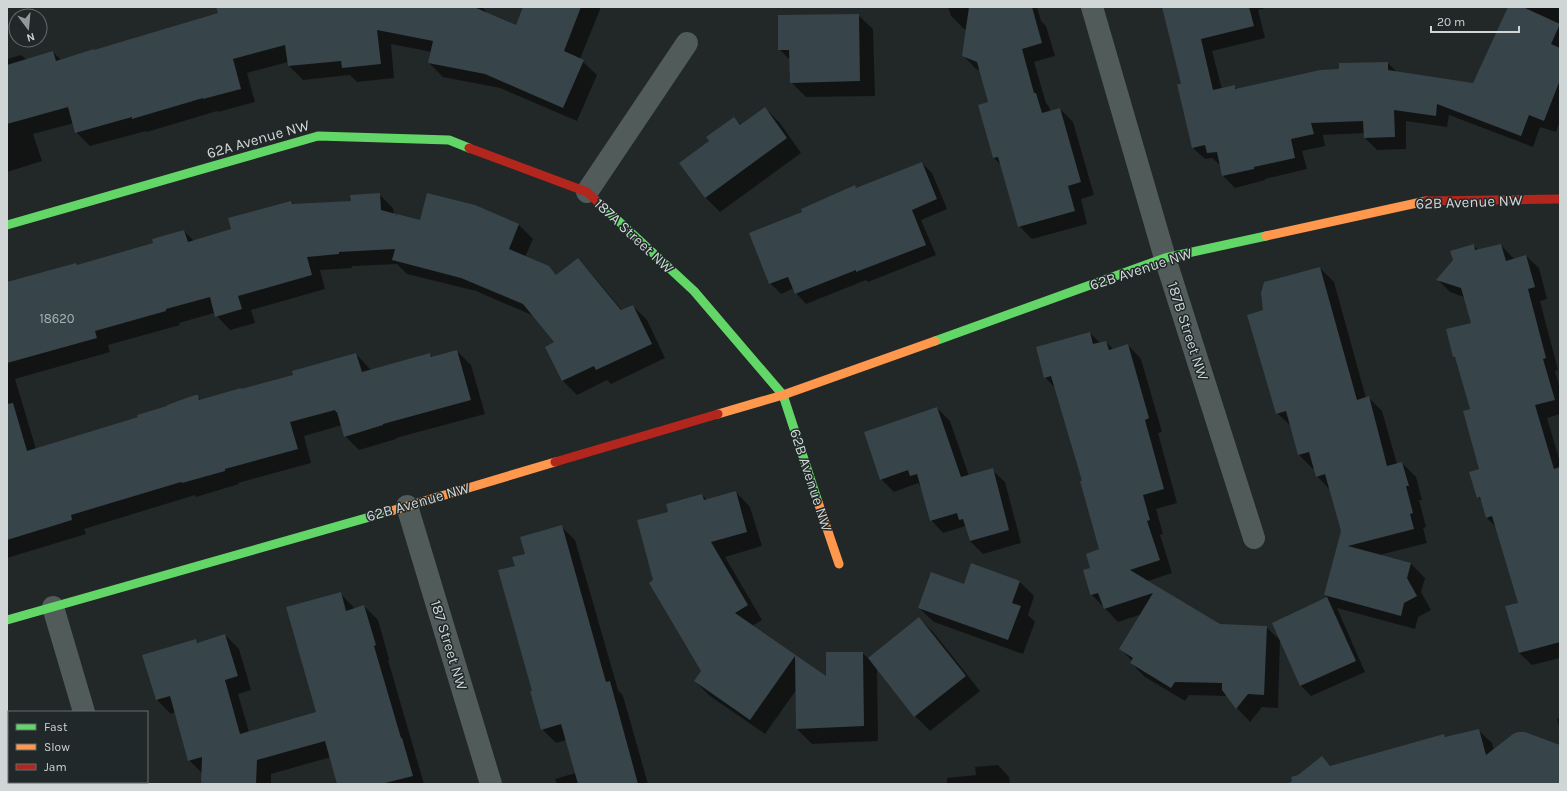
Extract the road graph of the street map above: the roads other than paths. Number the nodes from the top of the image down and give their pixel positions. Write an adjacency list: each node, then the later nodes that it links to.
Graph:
1 (1092, 7): 6 (street, 187B Street NW)
2 (686, 44): 3 (street, 187A Street NW)
3 (587, 192): 5 (street, 62A Avenue NW); 7 (street, 187A Street NW)
4 (1560, 199): 6 (street, 62B Avenue NW)
5 (7, 225)
6 (1165, 258): 7 (street, 62B Avenue NW); 9 (street, 187B Street NW)
7 (784, 395): 8 (street, 62B Avenue NW); 10 (street, 62B Avenue NW)
8 (407, 506): 11 (street, 62B Avenue NW); 14 (street, 187 Street NW)
9 (1254, 538)
10 (839, 564)
11 (52, 607): 12 (street, 62B Avenue NW); 13 (street)
12 (7, 620)
13 (84, 711)
14 (491, 784)

